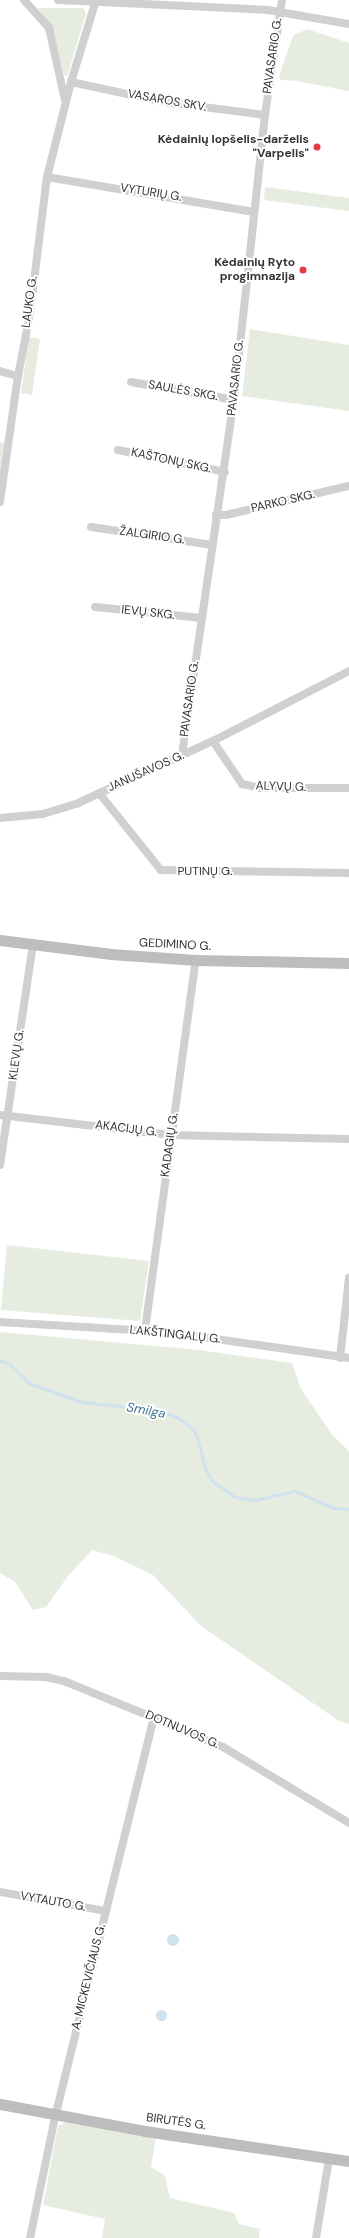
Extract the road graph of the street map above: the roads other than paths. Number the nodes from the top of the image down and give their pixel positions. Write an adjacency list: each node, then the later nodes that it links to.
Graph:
1 (24, 0): 9 (street, LAUKO G.)
2 (58, 0): 4 (street)
3 (282, 0): 6 (street, PAVASARIO G.)
4 (96, 1): 5 (street); 8 (street, LAUKO G.)
5 (193, 4): 6 (street)
6 (280, 11): 7 (street); 10 (street, PAVASARIO G.)
7 (349, 24)
8 (71, 82): 9 (street, LAUKO G.); 10 (street, VASAROS SKV.)
9 (66, 103): 11 (street, LAUKO G.)
10 (265, 116): 12 (street, PAVASARIO G.)
11 (47, 177): 12 (street, VYTURIŲ G.); 14 (street, LAUKO G.)
12 (254, 212): 16 (street, PAVASARIO G.)
13 (0, 371): 14 (street)
14 (18, 376): 20 (street, LAUKO G.)
15 (131, 382): 16 (street, SAULĖS SKG.)
16 (234, 400): 18 (street, PAVASARIO G.)
17 (118, 450): 18 (street, KAŠTONŲ SKG.)
18 (225, 472): 21 (street, PAVASARIO G.)
19 (349, 486): 21 (street, PARKO SKG.)
20 (0, 502)
21 (216, 515): 23 (street, PAVASARIO G.)
22 (91, 527): 23 (street, ŽALGIRIO G.)
23 (213, 545): 25 (street, PAVASARIO G.)
24 (96, 607): 25 (street, IEVŲ SKG.)
25 (201, 618): 28 (street, PAVASARIO G.)
26 (349, 671): 27 (street, JANUŠAVOS G.)
27 (213, 741): 28 (street, JANUŠAVOS G.); 29 (street, ALYVŲ G.)
28 (182, 755): 30 (street, JANUŠAVOS G.)
29 (349, 788)
30 (100, 793): 31 (street, JANUŠAVOS G.); 32 (street, PUTINŲ G.)
31 (0, 818)
32 (349, 873)
33 (0, 940): 34 (street, GEDIMINO G.)
34 (33, 945): 35 (street, GEDIMINO G.); 37 (street, KLEVŲ G.)
35 (196, 960): 36 (street, GEDIMINO G.); 38 (street, KADAGIŲ G.)
36 (349, 963)
37 (4, 1115): 38 (street, AKACIJŲ G.); 40 (street, KLEVŲ G.)
38 (171, 1135): 39 (street, AKACIJŲ G.); 43 (street, KADAGIŲ G.)
39 (349, 1139)
40 (0, 1165)
41 (349, 1278): 44 (street)
42 (0, 1322): 43 (street, LAKŠTINGALŲ G.)
43 (145, 1330): 44 (street, LAKŠTINGALŲ G.)
44 (345, 1358)
45 (0, 1676): 46 (street, DOTNUVOS G.)
46 (154, 1718): 47 (street, DOTNUVOS G.); 49 (street, A. MICKEVIČIAUS G.)
47 (349, 1823)
48 (0, 1892): 49 (street, VYTAUTO G.)
49 (106, 1911): 51 (street, A. MICKEVIČIAUS G.)
50 (0, 2104): 51 (street, BIRUTĖS G.)
51 (56, 2114): 52 (street, BIRUTĖS G.); 54 (street, A. MICKEVIČIAUS G.)
52 (329, 2159): 53 (street, BIRUTĖS G.); 55 (street)
53 (349, 2161)
54 (30, 2238)
55 (316, 2238)

